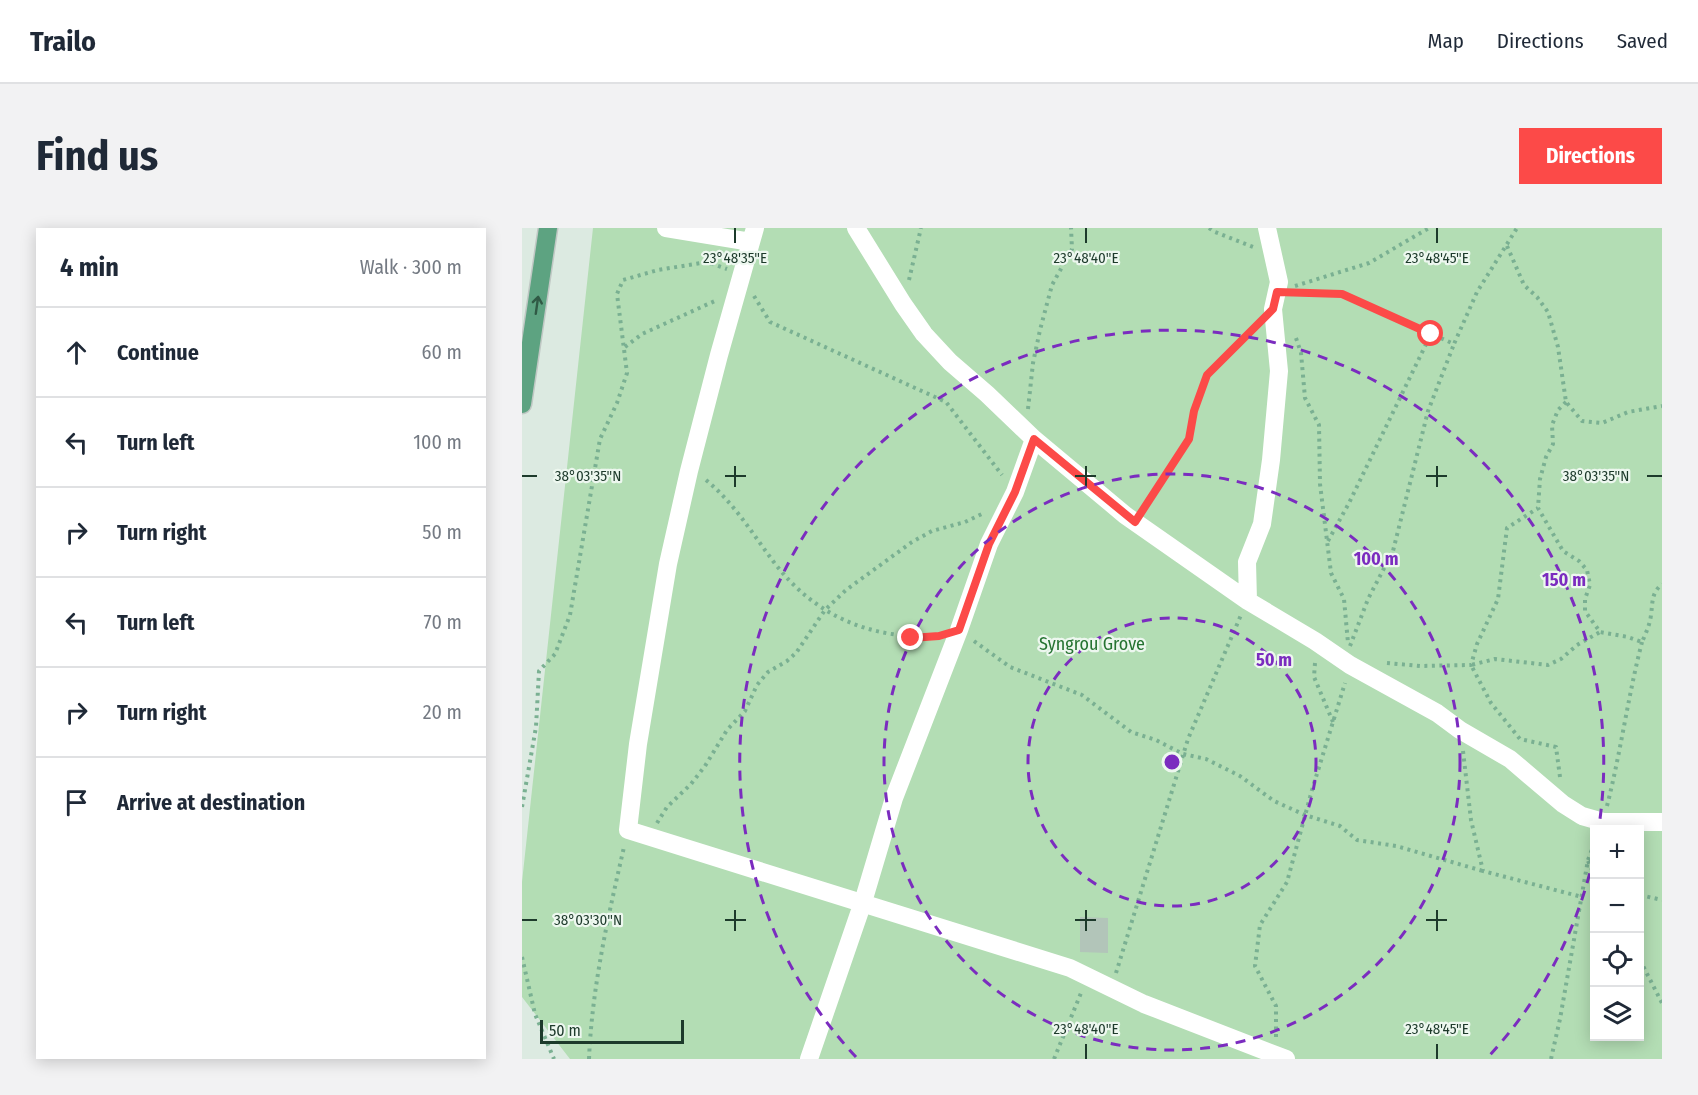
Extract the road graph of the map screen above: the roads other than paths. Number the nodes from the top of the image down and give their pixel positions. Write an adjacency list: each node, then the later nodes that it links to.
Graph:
1 (548, 228): 6 (main road, one-way to 1)
2 (666, 228): 5 (street)
3 (856, 228): 7 (street)
4 (1267, 228): 8 (street)
5 (753, 235): 12 (street)
6 (522, 404)
7 (1034, 439): 9 (street); 12 (street)
8 (1246, 576): 9 (street); 10 (street)
9 (1219, 580): 10 (street)
10 (1248, 601): 11 (street)
11 (1662, 822)
12 (862, 902): 13 (street); 14 (street)
13 (1281, 1057)
14 (809, 1059)

